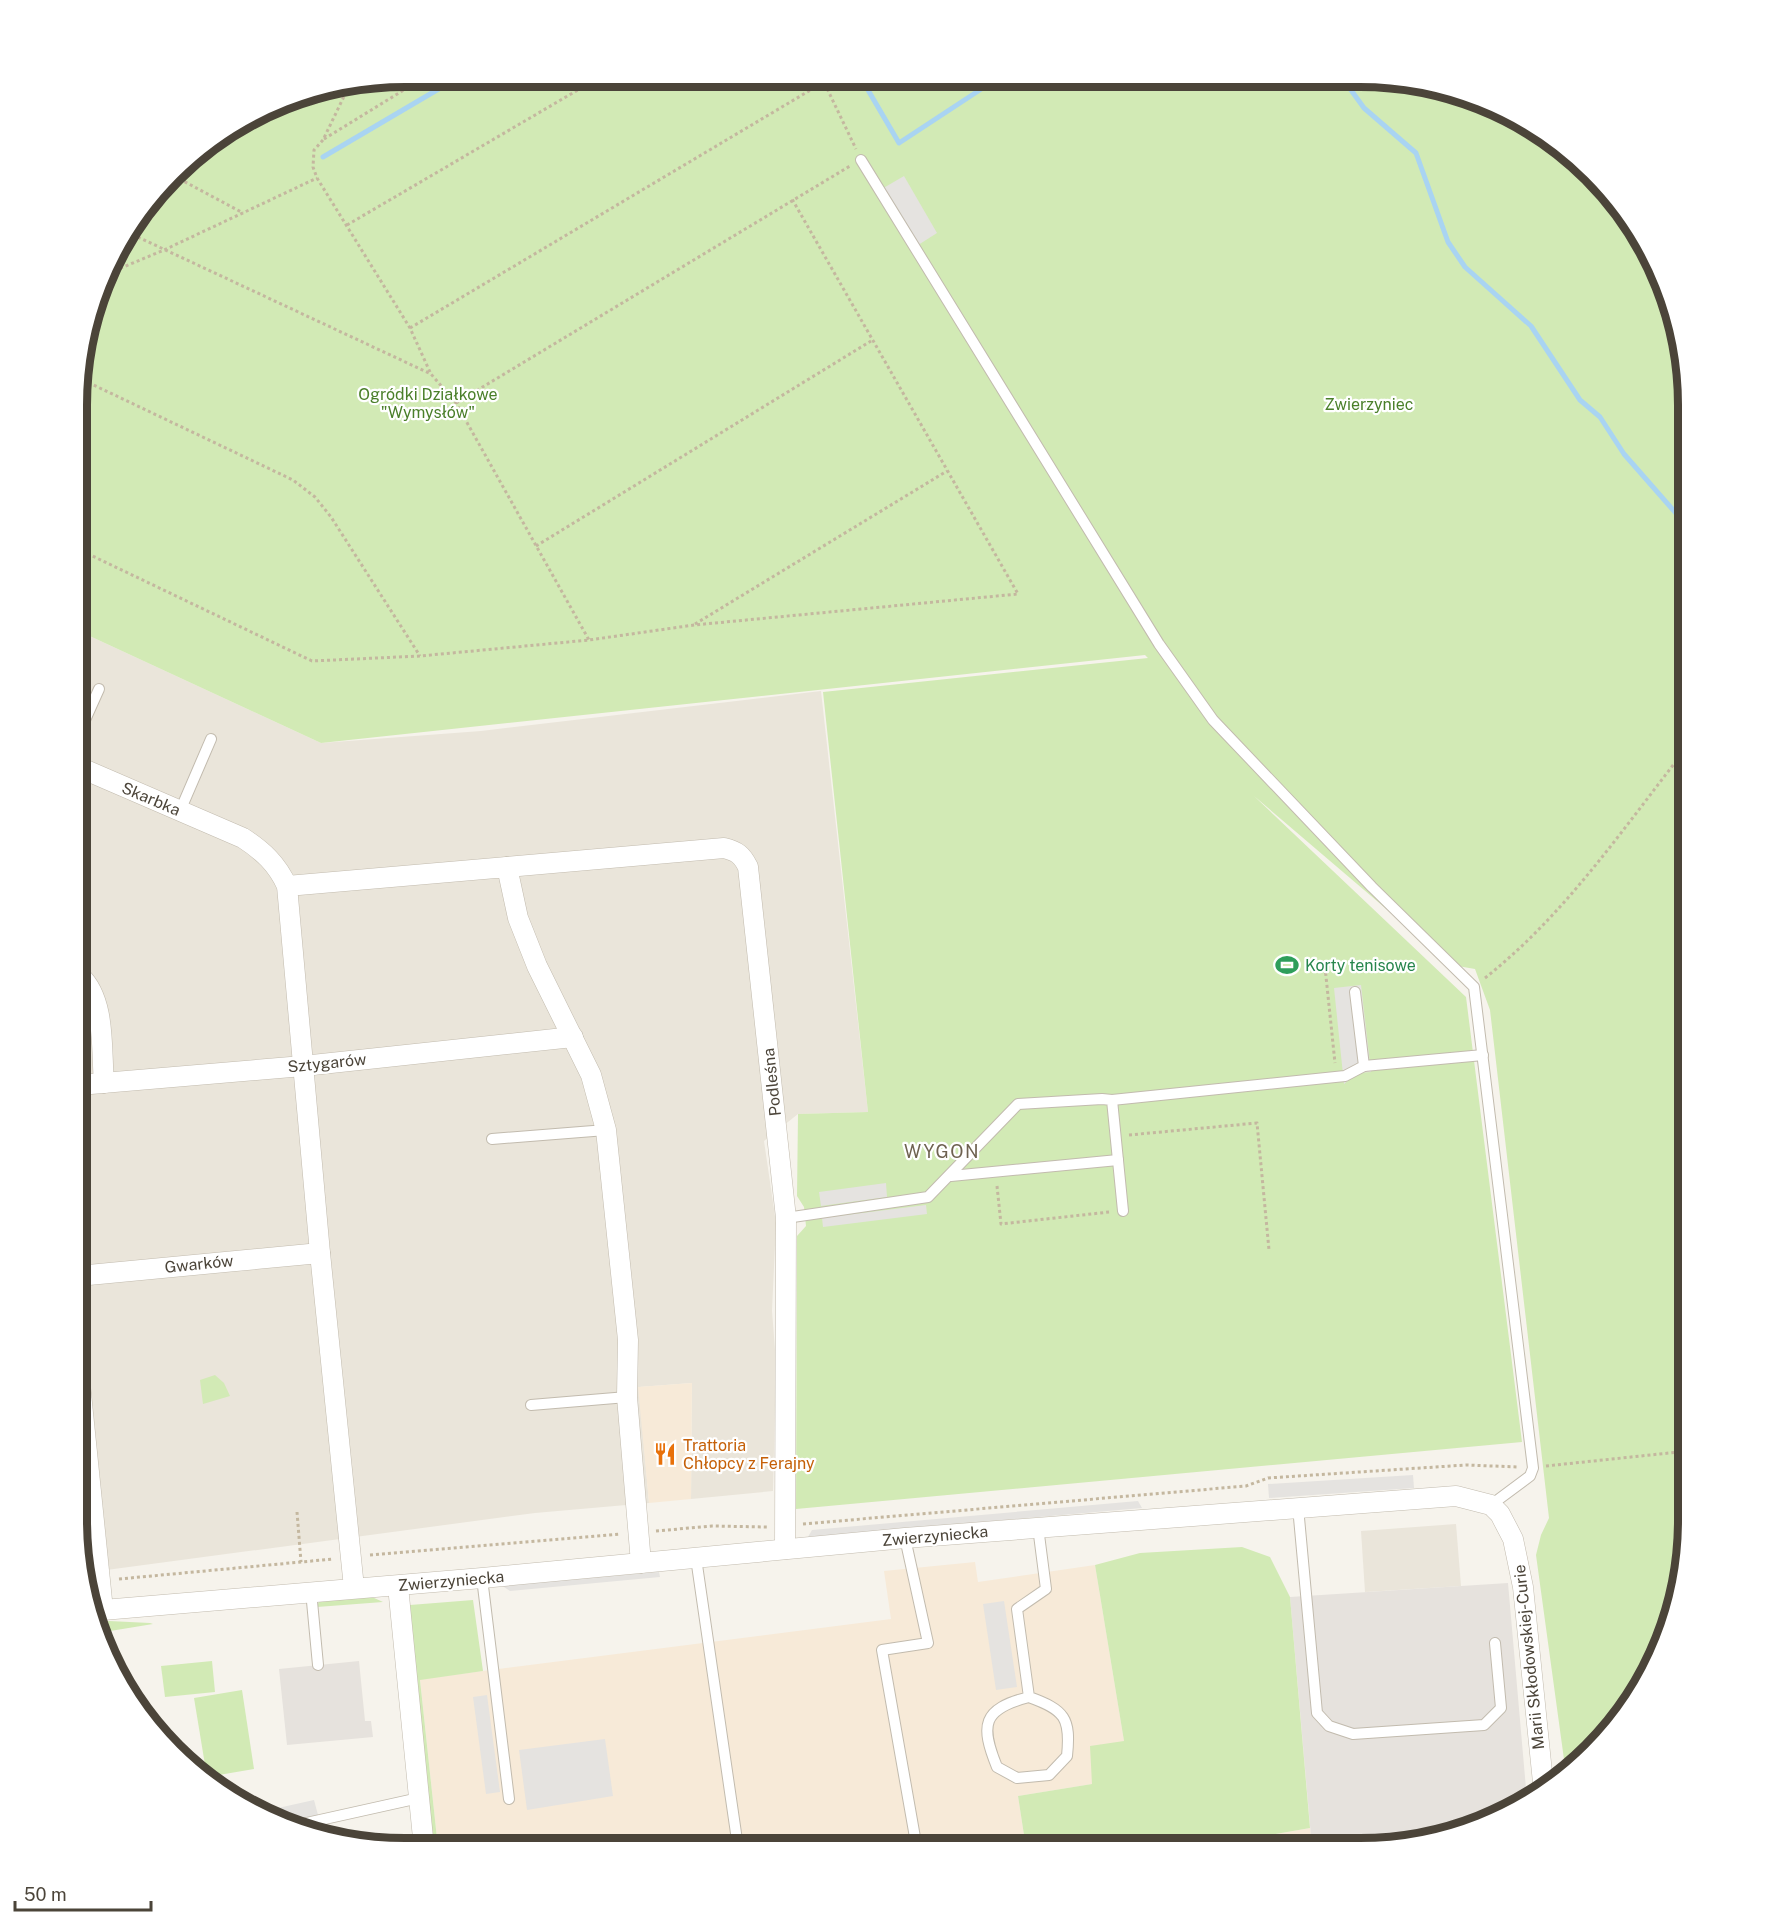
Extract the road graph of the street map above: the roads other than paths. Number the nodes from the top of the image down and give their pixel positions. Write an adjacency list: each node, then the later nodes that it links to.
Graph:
1 (861, 160): 12 (lane)
2 (99, 689): 3 (lane)
3 (87, 716)
4 (211, 739): 6 (lane)
5 (87, 771): 6 (street, Skarbka)
6 (180, 811): 8 (street, Skarbka)
7 (507, 867): 8 (street); 11 (street); 23 (street, Podleśna)
8 (287, 886): 13 (street)
9 (87, 985): 15 (street)
10 (1355, 992): 14 (lane)
11 (573, 1037): 13 (street, Sztygarów); 18 (street)
12 (1482, 1055): 14 (lane); 29 (lane)
13 (303, 1066): 15 (street, Sztygarów); 24 (street)
14 (1364, 1066): 17 (lane)
15 (104, 1083): 16 (street, Sztygarów)
16 (87, 1084)
17 (1112, 1100): 20 (lane); 21 (lane)
18 (606, 1130): 19 (lane); 26 (street)
19 (492, 1139)
20 (1118, 1160): 21 (lane); 22 (lane)
21 (951, 1176): 23 (lane)
22 (1123, 1211)
23 (786, 1218): 33 (street, Podleśna)
24 (320, 1253): 25 (street, Gwarków); 38 (street)
25 (87, 1275)
26 (627, 1397): 27 (lane); 35 (street)
27 (531, 1405)
28 (87, 1481): 40 (street)
29 (1491, 1505): 30 (street, Zwierzyniecka); 45 (street, Marii Skłodowskiej-Curie)
30 (1298, 1508): 31 (street, Zwierzyniecka); 42 (lane)
31 (1038, 1527): 32 (street, Zwierzyniecka); 44 (lane)
32 (905, 1538): 33 (street, Zwierzyniecka); 51 (lane)
33 (785, 1549): 34 (street, Zwierzyniecka)
34 (696, 1558): 35 (street, Zwierzyniecka); 50 (lane)
35 (641, 1563): 36 (street, Zwierzyniecka)
36 (482, 1578): 37 (street, Zwierzyniecka); 47 (lane)
37 (398, 1586): 38 (street, Zwierzyniecka); 46 (street)
38 (354, 1588): 39 (street, Zwierzyniecka)
39 (310, 1591): 41 (street, Zwierzyniecka); 43 (lane)
40 (96, 1593)
41 (100, 1610)
42 (1495, 1643)
43 (318, 1665)
44 (1029, 1697): 44 (lane)
45 (1543, 1780)
46 (419, 1798): 48 (lane); 49 (street)
47 (509, 1799)
48 (309, 1823)
49 (422, 1838)
50 (737, 1838)
51 (915, 1838)

